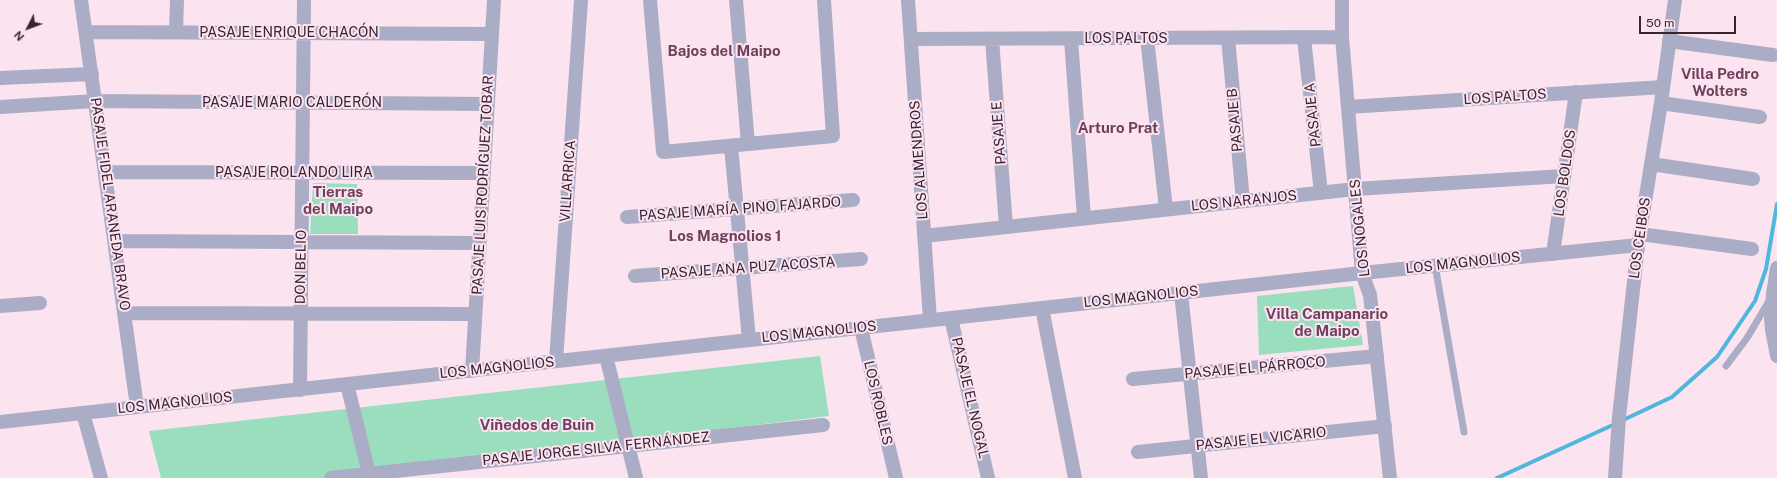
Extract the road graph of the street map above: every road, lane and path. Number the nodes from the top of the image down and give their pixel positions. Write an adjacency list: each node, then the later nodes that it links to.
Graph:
1 (81, 0): 12 (street, PASAJE FIDEL ARANEDA BRAVO)
2 (177, 0): 13 (street)
3 (304, 0): 14 (street, DON BELIO)
4 (494, 0): 15 (street, PASAJE LUIS RODRÍGUEZ TOBAR)
5 (581, 0): 82 (street, VILLARRICA)
6 (650, 0): 37 (street)
7 (736, 0): 36 (street)
8 (824, 0): 36 (street)
9 (908, 0): 20 (street, LOS ALMENDROS)
10 (1342, 0): 16 (street, LOS NOGALES)
11 (1674, 0): 23 (street, LOS CEIBOS)
12 (86, 32): 13 (street, PASAJE ENRIQUE CHACÓN); 25 (street, PASAJE FIDEL ARANEDA BRAVO)
13 (176, 32): 14 (street, PASAJE ENRIQUE CHACÓN)
14 (303, 33): 15 (street, PASAJE ENRIQUE CHACÓN); 30 (street, DON BELIO)
15 (492, 34): 32 (street, PASAJE LUIS RODRÍGUEZ TOBAR)
16 (1342, 37): 19 (street, LOS PALTOS); 34 (street, LOS NOGALES)
17 (1147, 38): 18 (street, LOS PALTOS); 22 (street, LOS PALTOS); 49 (street)
18 (1228, 38): 19 (street, LOS PALTOS); 47 (street, PASAJE B)
19 (1304, 38): 45 (street, PASAJE A)
20 (911, 39): 21 (street, LOS PALTOS); 53 (street, LOS ALMENDROS)
21 (992, 39): 22 (street, LOS PALTOS); 52 (street, PASAJE E)
22 (1071, 39): 51 (street)
23 (1669, 41): 24 (street); 27 (street, LOS CEIBOS)
24 (1773, 54)
25 (92, 74): 26 (street); 29 (street, PASAJE FIDEL ARANEDA BRAVO)
26 (0, 78)
27 (1663, 87): 28 (street, LOS PALTOS); 31 (street, LOS CEIBOS)
28 (1576, 92): 34 (street, LOS PALTOS); 42 (street, LOS BOLDOS)
29 (95, 101): 30 (street, PASAJE MARIO CALDERÓN); 33 (street, PASAJE MARIO CALDERÓN); 39 (street, PASAJE FIDEL ARANEDA BRAVO)
30 (303, 103): 32 (street, PASAJE MARIO CALDERÓN); 40 (street, DON BELIO)
31 (1661, 103): 35 (street); 38 (street, LOS CEIBOS)
32 (488, 104): 41 (street, PASAJE LUIS RODRÍGUEZ TOBAR)
33 (0, 107)
34 (1348, 107): 44 (street, LOS NOGALES)
35 (1760, 116)
36 (748, 144): 37 (street)
37 (731, 146): 48 (street)
38 (1651, 164): 43 (street); 54 (street, LOS CEIBOS)
39 (105, 172): 40 (street, PASAJE ROLANDO LIRA); 55 (street, PASAJE FIDEL ARANEDA BRAVO)
40 (302, 173): 41 (street, PASAJE ROLANDO LIRA); 56 (street, DON BELIO)
41 (484, 173): 57 (street, PASAJE LUIS RODRÍGUEZ TOBAR)
42 (1564, 176): 44 (street, LOS NARANJOS); 59 (street, LOS BOLDOS)
43 (1753, 179)
44 (1355, 189): 45 (street, LOS NARANJOS); 64 (street, LOS NOGALES)
45 (1321, 193): 47 (street, LOS NARANJOS)
46 (854, 200): 48 (street, PASAJE MARÍA PINO FAJARDO)
47 (1243, 201): 49 (street, LOS NARANJOS)
48 (736, 209): 50 (street, PASAJE MARÍA PINO FAJARDO); 62 (street)
49 (1166, 210): 51 (street, LOS NARANJOS)
50 (627, 217)
51 (1084, 218): 52 (street, LOS NARANJOS)
52 (1006, 227): 53 (street, LOS NARANJOS)
53 (924, 236): 75 (street, LOS ALMENDROS)
54 (1639, 240): 58 (street, LOS MAGNOLIOS); 59 (street, LOS MAGNOLIOS); 107 (street, LOS CEIBOS)
55 (115, 241): 56 (street); 71 (street, PASAJE FIDEL ARANEDA BRAVO)
56 (301, 242): 57 (street); 72 (street, DON BELIO)
57 (479, 244): 73 (street, PASAJE LUIS RODRÍGUEZ TOBAR)
58 (1752, 249)
59 (1553, 254): 61 (street, LOS MAGNOLIOS)
60 (861, 259): 62 (street, PASAJE ANA PUZ ACOSTA)
61 (1435, 265): 64 (street, LOS MAGNOLIOS); 94 (lane)
62 (742, 268): 65 (street, PASAJE ANA PUZ ACOSTA); 78 (street)
63 (1777, 268): 67 (street)
64 (1362, 273): 66 (street, LOS MAGNOLIOS); 80 (street, LOS NOGALES)
65 (635, 276)
66 (1181, 293): 70 (street, LOS MAGNOLIOS); 85 (street)
67 (1773, 294): 76 (street); 83 (lane)
68 (40, 303): 69 (street)
69 (0, 306)
70 (1042, 308): 74 (street, LOS MAGNOLIOS); 104 (street)
71 (125, 313): 72 (street); 89 (street, PASAJE FIDEL ARANEDA BRAVO)
72 (301, 313): 73 (street); 88 (street, DON BELIO)
73 (475, 314): 84 (street, PASAJE LUIS RODRÍGUEZ TOBAR)
74 (951, 318): 75 (street, LOS MAGNOLIOS); 103 (street, PASAJE EL NOGAL)
75 (930, 320): 77 (street, LOS MAGNOLIOS)
76 (1774, 324): 81 (street)
77 (861, 328): 78 (street, LOS MAGNOLIOS); 102 (street, LOS ROBLES)
78 (748, 340): 79 (street, LOS MAGNOLIOS)
79 (606, 356): 82 (street, LOS MAGNOLIOS); 95 (street)
80 (1377, 356): 85 (street, PASAJE EL PÁRROCO); 93 (street, LOS NOGALES)
81 (1777, 356)
82 (556, 361): 84 (street, LOS MAGNOLIOS)
83 (1726, 366)
84 (472, 371): 87 (street, LOS MAGNOLIOS)
85 (1190, 374): 86 (street, PASAJE EL PÁRROCO); 96 (street)
86 (1133, 379)
87 (347, 384): 88 (street, LOS MAGNOLIOS); 98 (street)
88 (300, 390): 89 (street, LOS MAGNOLIOS)
89 (137, 407): 90 (street, LOS MAGNOLIOS)
90 (83, 413): 91 (street, LOS MAGNOLIOS); 99 (street)
91 (0, 422)
92 (823, 425): 95 (street, PASAJE JORGE SILVA FERNÁNDEZ)
93 (1385, 426): 96 (street, PASAJE EL VICARIO); 106 (street, LOS NOGALES)
94 (1464, 432)
95 (628, 446): 98 (street, PASAJE JORGE SILVA FERNÁNDEZ); 101 (street)
96 (1198, 446): 97 (street, PASAJE EL VICARIO); 105 (street)
97 (1138, 452)
98 (369, 476): 100 (street, PASAJE JORGE SILVA FERNÁNDEZ)
99 (101, 478)
100 (331, 478)
101 (636, 478)
102 (896, 478)
103 (988, 478)
104 (1076, 478)
105 (1201, 478)
106 (1390, 478)
107 (1615, 478)

